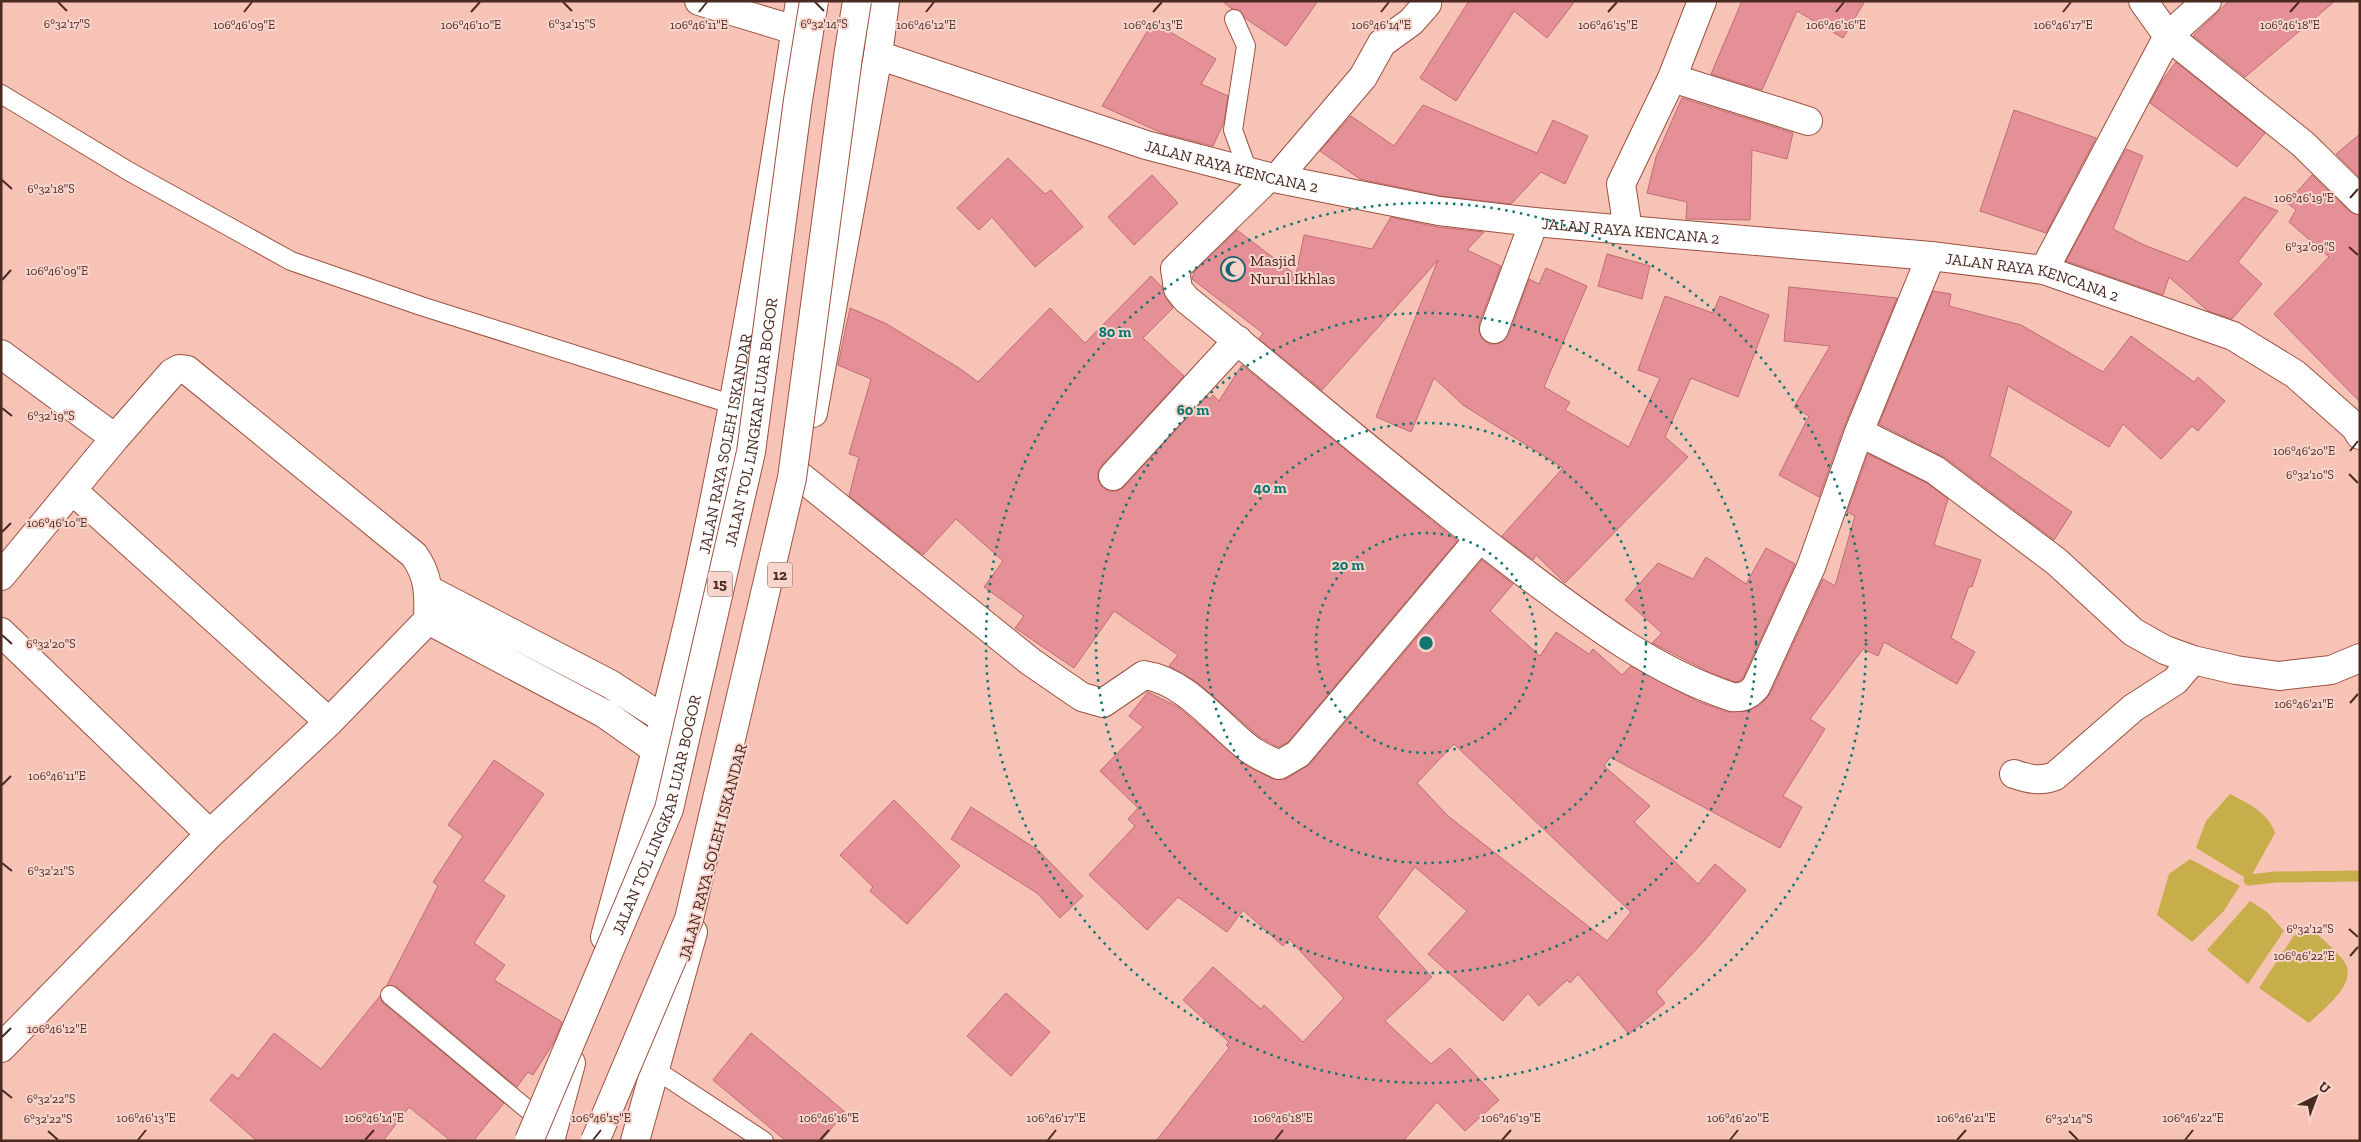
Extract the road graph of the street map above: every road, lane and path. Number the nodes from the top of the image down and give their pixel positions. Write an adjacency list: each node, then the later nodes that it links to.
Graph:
1 (699, 1): 11 (main road)
2 (800, 1): 11 (main road, JALAN RAYA SOLEH ISKANDAR)
3 (814, 1): 48 (main road, JALAN TOL LINGKAR LUAR BOGOR / 15, bridge)
4 (857, 1): 49 (main road, bridge)
5 (885, 1): 13 (main road, JALAN RAYA SOLEH ISKANDAR / 12)
6 (1702, 1): 14 (main road)
7 (2143, 1): 12 (main road)
8 (2207, 1): 12 (main road)
9 (1427, 4): 17 (main road)
10 (1234, 19): 17 (lane)
11 (795, 30): 26 (main road, JALAN RAYA SOLEH ISKANDAR)
12 (2168, 36): 18 (main road); 22 (main road)
13 (878, 54): 17 (main road, JALAN RAYA KENCANA 2); 31 (main road, JALAN RAYA SOLEH ISKANDAR / 12)
14 (1672, 78): 16 (main road); 20 (main road)
15 (1, 94): 26 (lane)
16 (1808, 121)
17 (1265, 175): 19 (main road, JALAN RAYA KENCANA 2); 24 (main road)
18 (2360, 200)
19 (1534, 222): 20 (main road, JALAN RAYA KENCANA 2); 23 (main road)
20 (1628, 230): 21 (main road, JALAN RAYA KENCANA 2)
21 (1931, 256): 22 (main road, JALAN RAYA KENCANA 2); 28 (main road)
22 (2044, 270): 27 (main road, JALAN RAYA KENCANA 2)
23 (1494, 328)
24 (1238, 340): 30 (main road); 33 (main road)
25 (1, 354): 29 (main road)
26 (734, 404): 40 (main road, JALAN RAYA SOLEH ISKANDAR)
27 (2358, 428)
28 (1859, 432): 33 (main road); 39 (main road)
29 (115, 438): 32 (main road); 35 (main road)
30 (1113, 476)
31 (801, 477): 33 (main road); 47 (main road, JALAN RAYA SOLEH ISKANDAR / 12)
32 (73, 491): 34 (main road); 41 (main road)
33 (1480, 539)
34 (1, 576)
35 (429, 590): 36 (main road); 40 (main road)
36 (428, 620): 41 (main road); 42 (main road)
37 (1, 632): 44 (main road)
38 (2360, 658): 39 (main road)
39 (2193, 660): 43 (main road)
40 (664, 719): 42 (main road, JALAN RAYA SOLEH ISKANDAR)
41 (329, 722): 44 (main road)
42 (656, 750): 48 (main road, JALAN RAYA SOLEH ISKANDAR)
43 (2014, 774)
44 (210, 834): 46 (main road)
45 (390, 995): 48 (lane)
46 (1, 1048)
47 (656, 1070): 50 (main road, JALAN RAYA SOLEH ISKANDAR / 12); 51 (lane)
48 (544, 1137)
49 (595, 1141)
50 (635, 1141)
51 (764, 1141)

